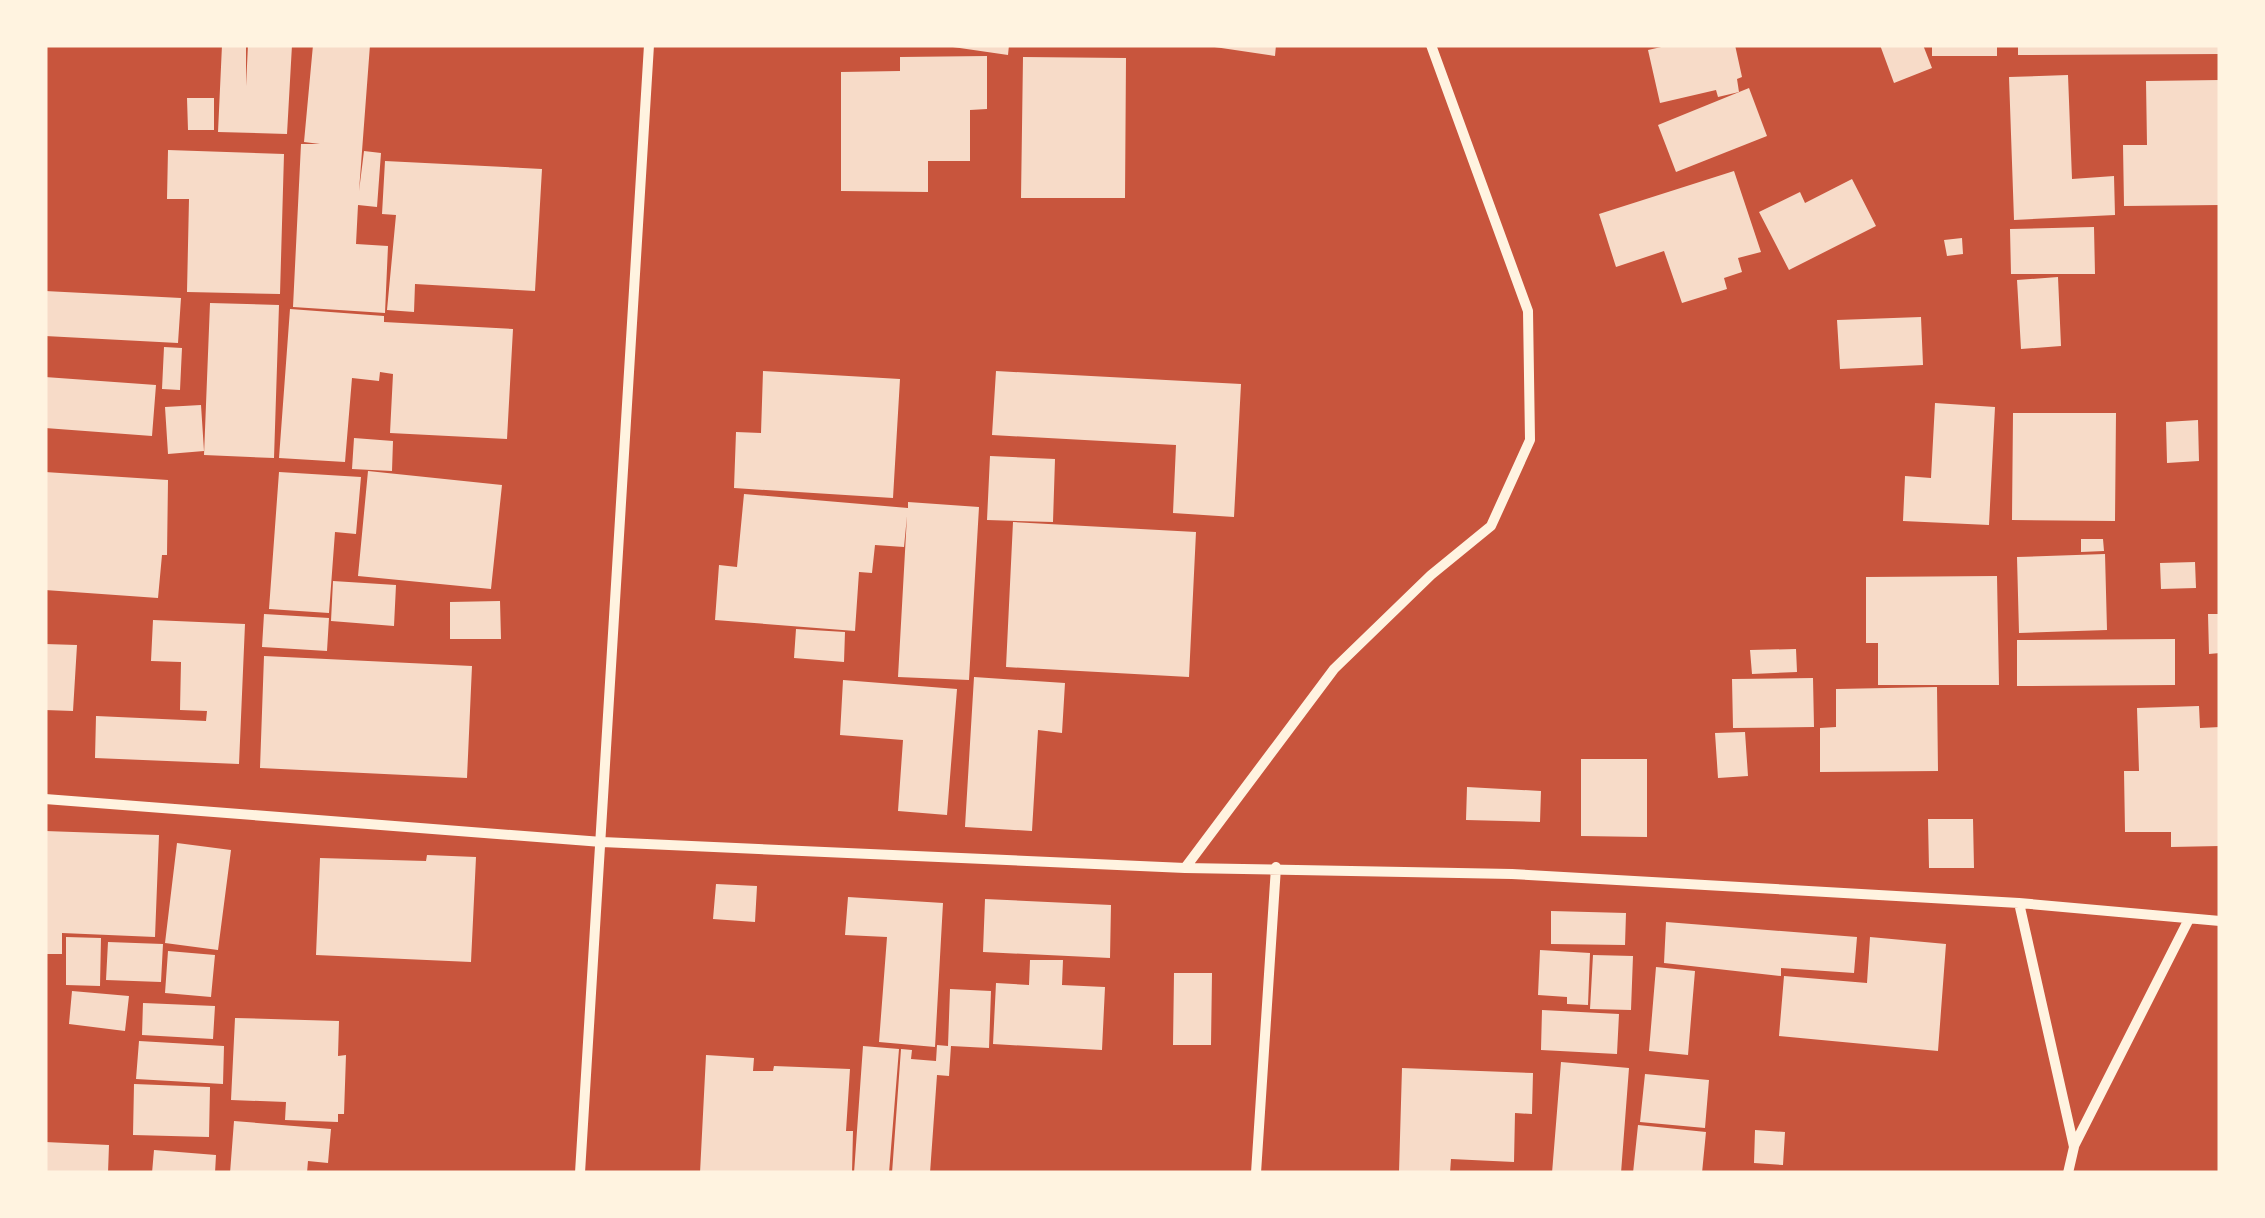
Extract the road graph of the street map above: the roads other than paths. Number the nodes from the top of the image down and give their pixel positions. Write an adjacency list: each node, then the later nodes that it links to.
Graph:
1 (649, 45): 4 (street)
2 (1431, 45): 6 (street)
3 (45, 799): 4 (street)
4 (602, 842): 6 (street); 11 (street)
5 (1276, 867): 6 (street); 7 (street); 12 (street)
6 (1185, 868)
7 (2019, 903): 8 (street); 10 (street)
8 (2189, 920): 9 (street); 10 (street)
9 (2220, 921)
10 (2074, 1146): 13 (street)
11 (580, 1173)
12 (1256, 1173)
13 (2068, 1173)

